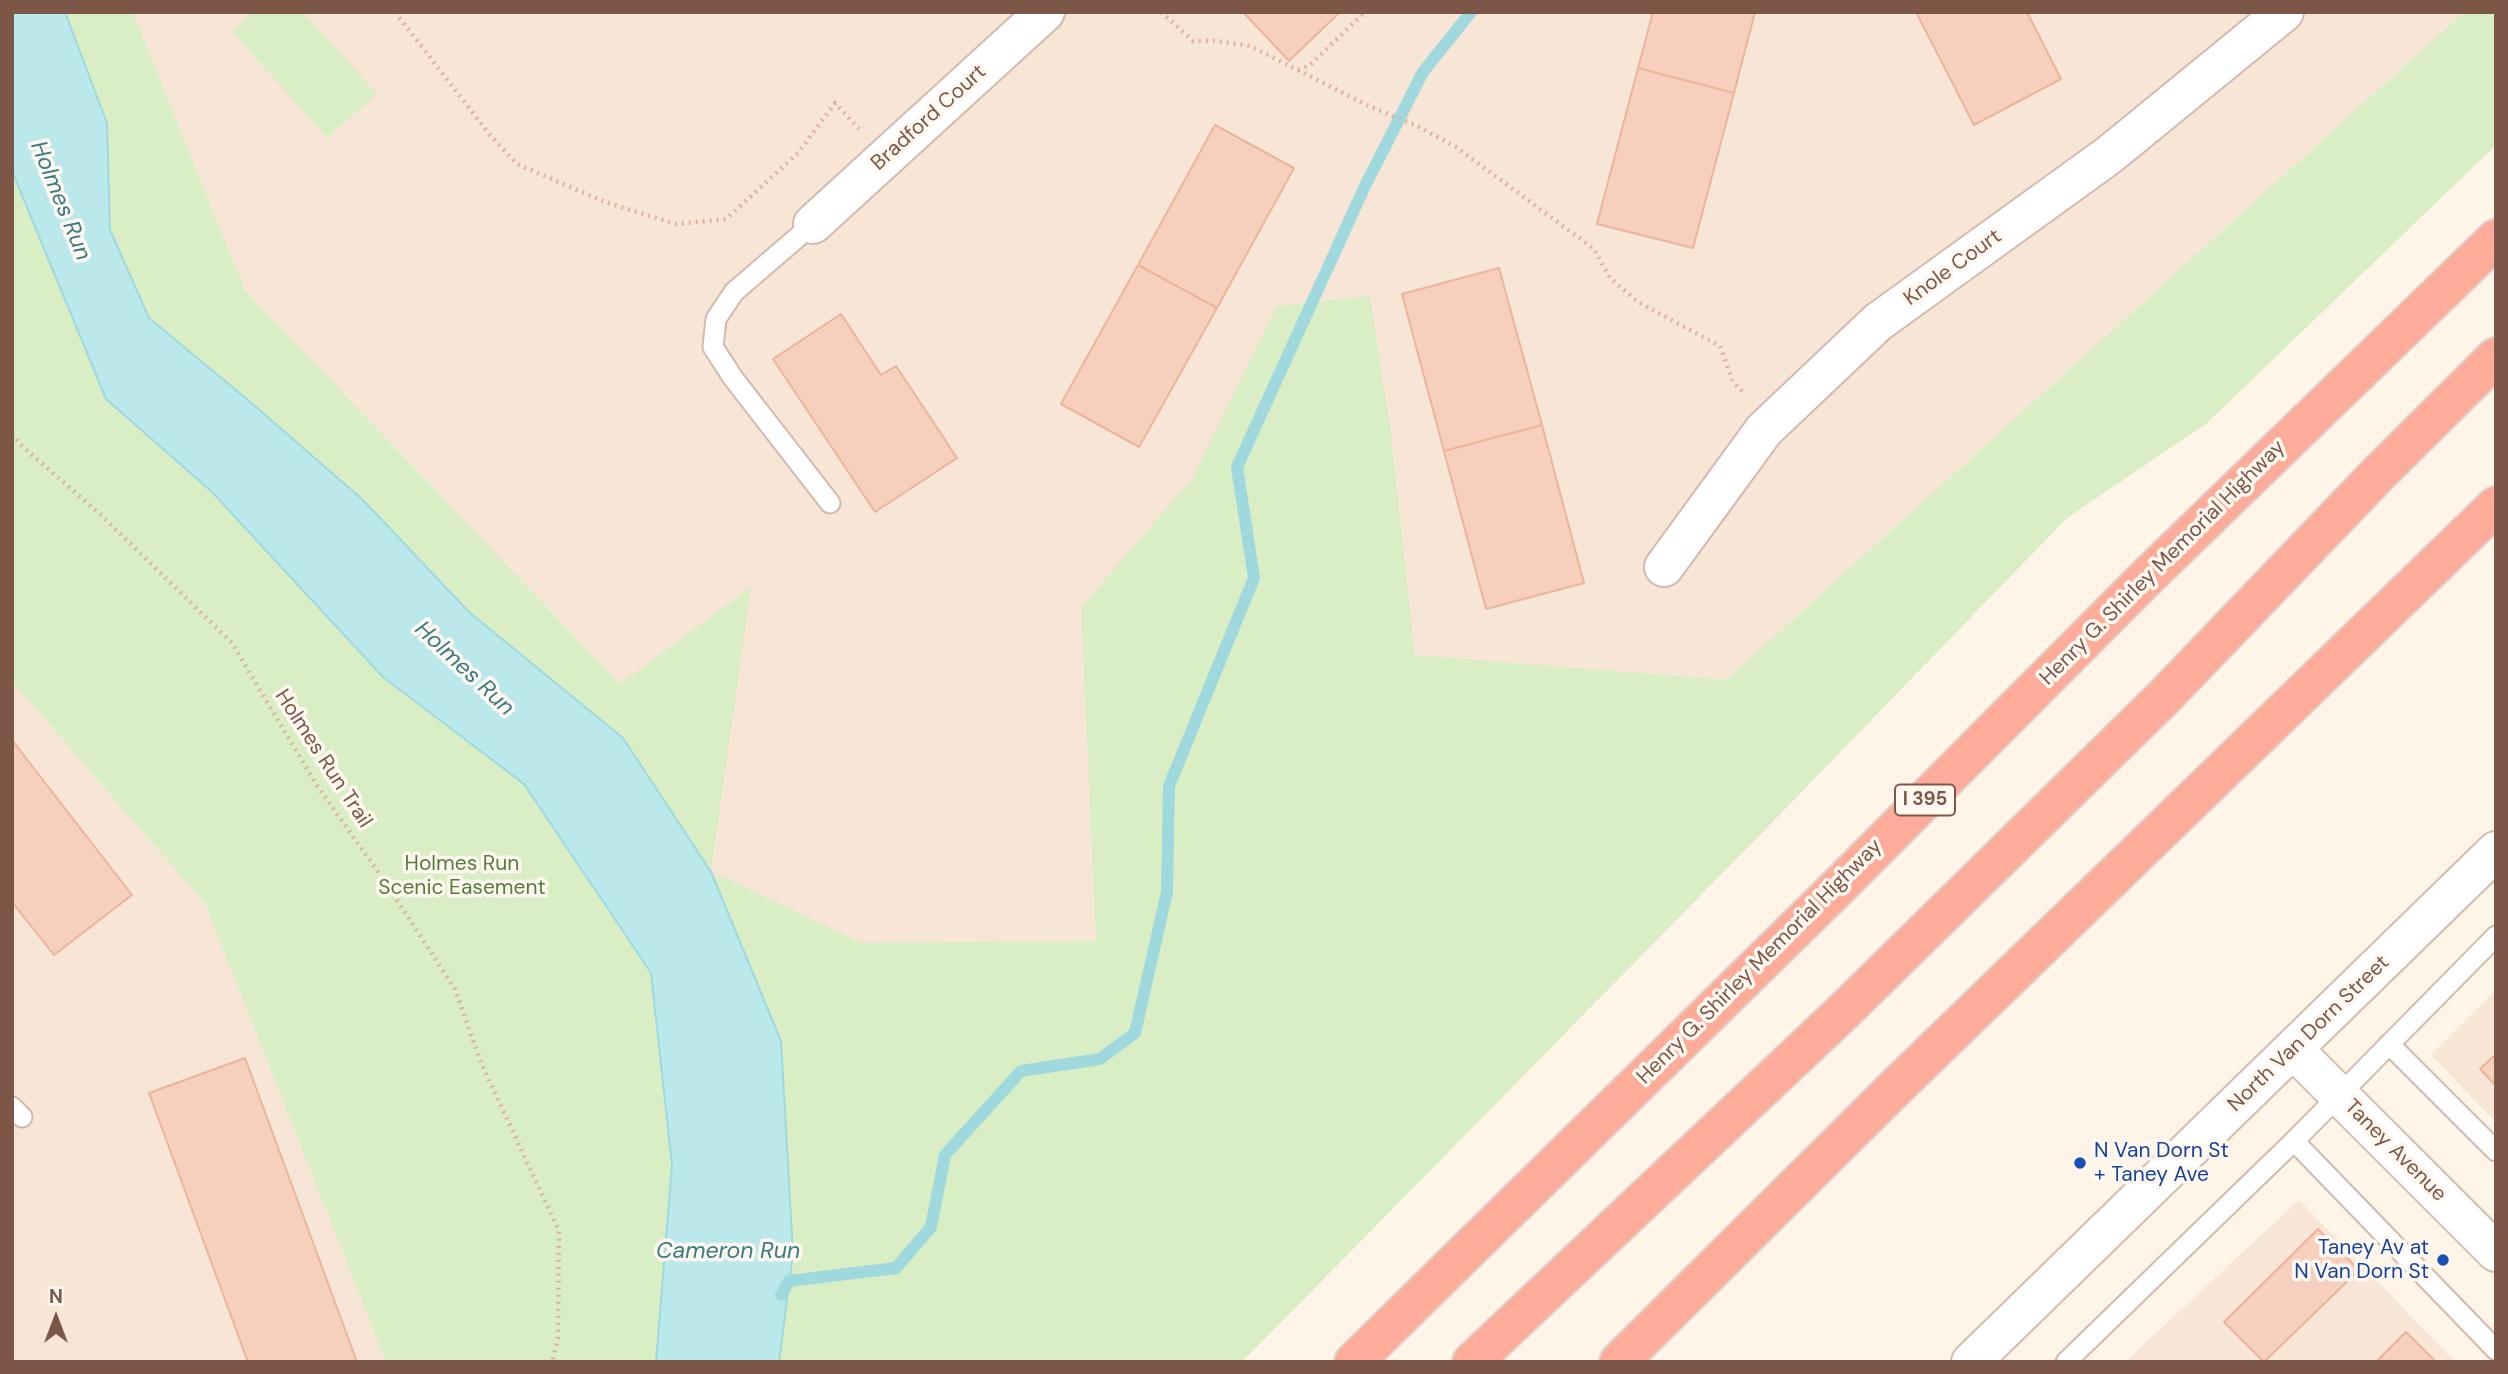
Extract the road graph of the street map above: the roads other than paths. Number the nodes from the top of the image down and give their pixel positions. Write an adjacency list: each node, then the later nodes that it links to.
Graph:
1 (1045, 12): 3 (street, Bradford Court)
2 (2284, 12): 8 (street, Knole Court)
3 (813, 224): 6 (lane)
4 (2496, 239): 18 (highway, Henry G. Shirley Memorial Highway / I 395)
5 (2496, 357): 19 (highway)
6 (830, 503)
7 (2496, 506): 20 (highway)
8 (1664, 567)
9 (2496, 852): 12 (street, North Van Dorn Street)
10 (2496, 936): 11 (lane)
11 (2389, 1044): 13 (lane); 15 (lane)
12 (2294, 1050): 13 (street, Taney Avenue); 21 (street, North Van Dorn Street)
13 (2339, 1095): 14 (lane); 16 (street, Taney Avenue)
14 (2294, 1141): 17 (lane); 22 (lane)
15 (2496, 1151)
16 (2496, 1252)
17 (2496, 1350)
18 (1354, 1362)
19 (1472, 1362)
20 (1619, 1362)
21 (1971, 1362)
22 (2066, 1362)

